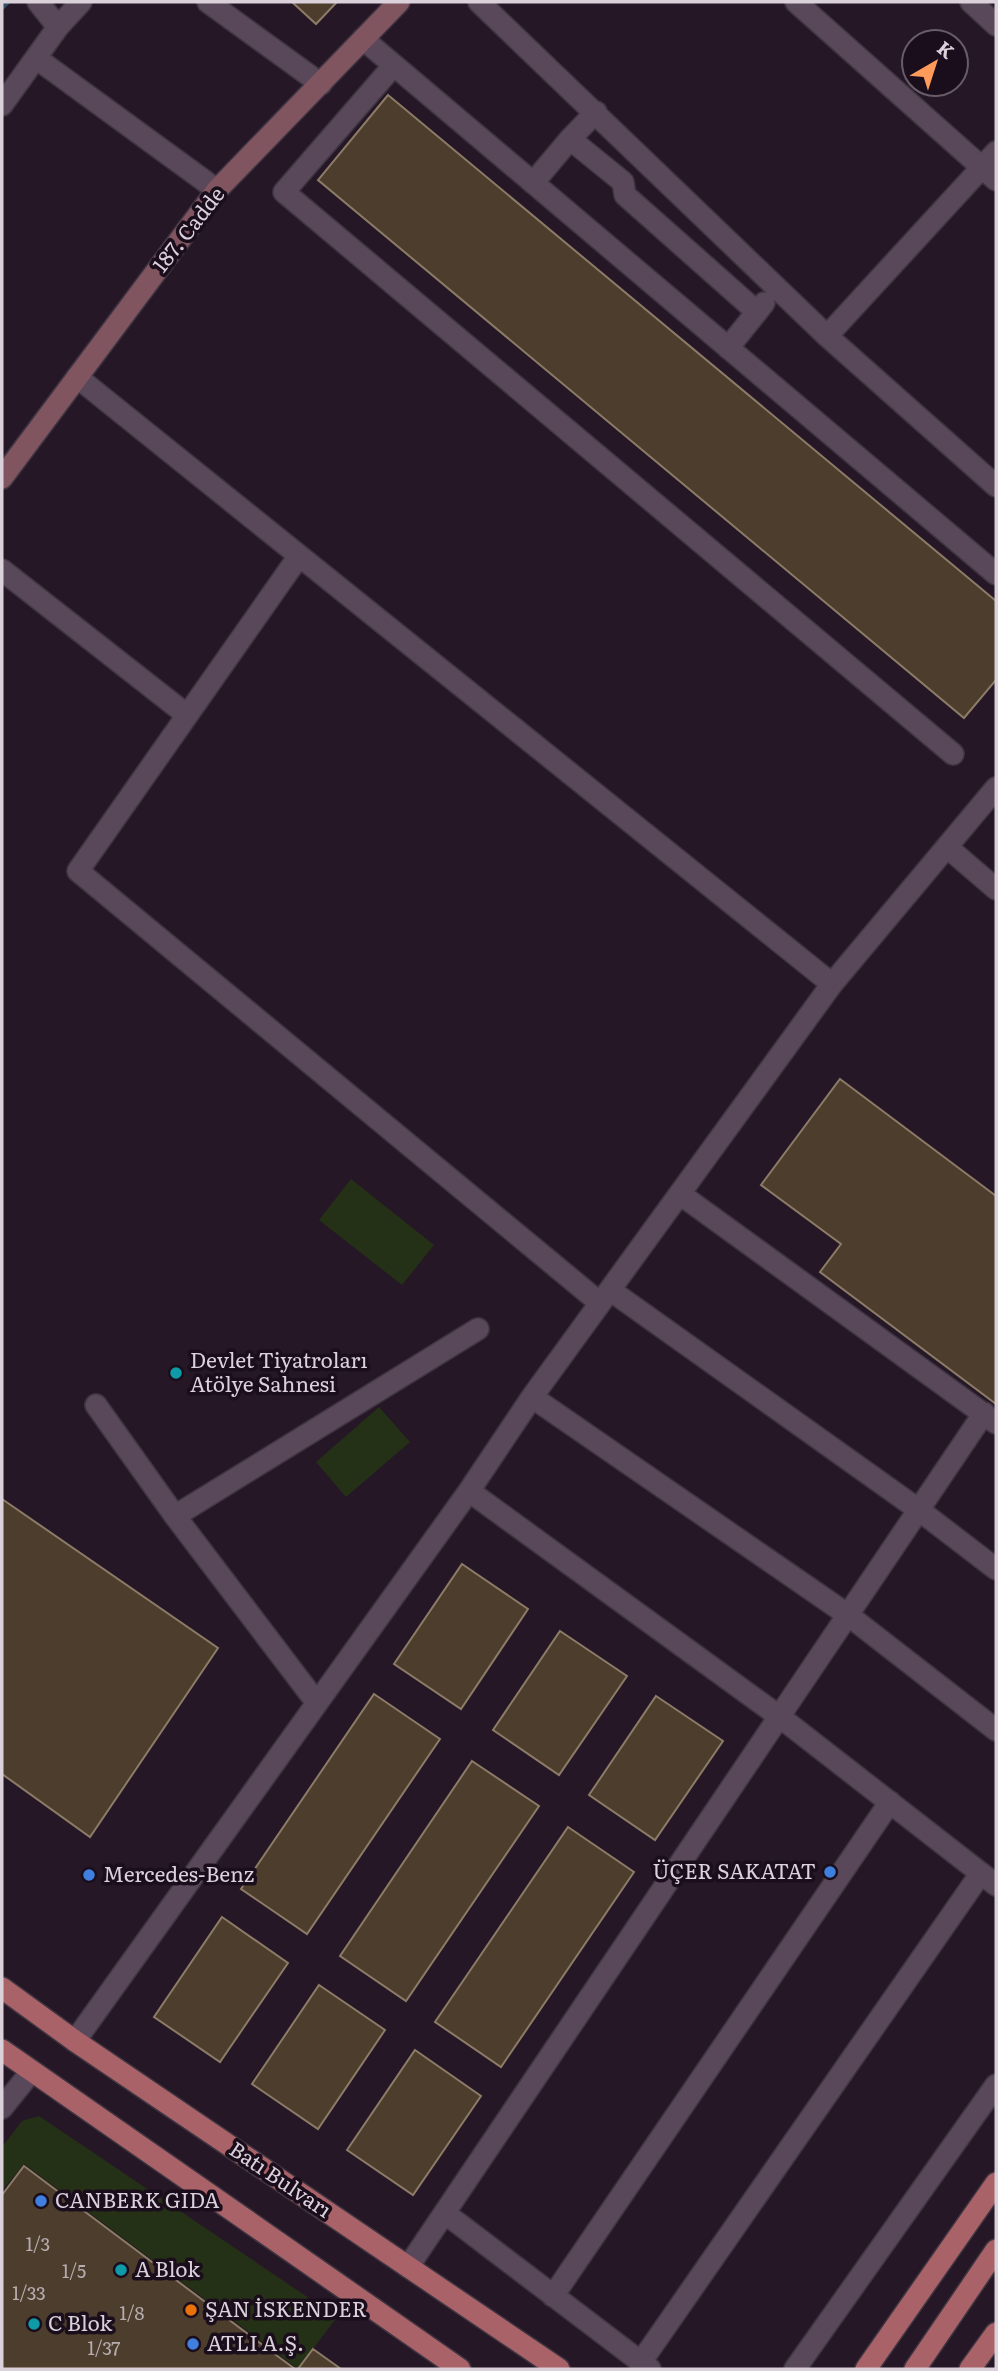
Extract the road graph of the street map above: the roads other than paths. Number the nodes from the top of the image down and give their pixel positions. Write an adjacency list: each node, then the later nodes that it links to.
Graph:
1 (38, 2): 9 (street)
2 (81, 2): 9 (street)
3 (208, 2): 13 (street)
4 (399, 2): 10 (main road, 187. Cadde)
5 (479, 2): 15 (street)
6 (796, 2): 17 (street)
7 (971, 2): 8 (street)
8 (996, 25)
9 (58, 27): 11 (street)
10 (363, 39): 12 (street); 13 (main road, 187. Cadde)
11 (36, 58): 14 (street); 19 (street)
12 (394, 65): 18 (street); 31 (street)
13 (320, 84): 19 (main road, 187. Cadde)
14 (2, 105)
15 (596, 112): 16 (street); 20 (street)
16 (570, 139): 18 (street); 21 (street)
17 (992, 166): 22 (street)
18 (533, 183): 23 (street)
19 (217, 190): 24 (main road, 187. Cadde)
20 (776, 287): 21 (street); 22 (street)
21 (757, 312): 23 (street)
22 (827, 336): 26 (street)
23 (728, 348): 29 (street)
24 (77, 377): 25 (main road, 187. Cadde); 27 (street)
25 (3, 475)
26 (996, 486)
27 (299, 556): 30 (street); 35 (street)
28 (2, 570): 30 (street)
29 (996, 574)
30 (187, 715): 37 (street)
31 (953, 754)
32 (996, 788): 33 (street)
33 (947, 847): 34 (street); 35 (street)
34 (996, 889)
35 (832, 984): 36 (street)
36 (680, 1194): 37 (street); 41 (street)
37 (605, 1297): 39 (street); 43 (street)
38 (478, 1329): 44 (street)
39 (532, 1398): 42 (street); 46 (street)
40 (96, 1405): 44 (street)
41 (990, 1418): 43 (street)
42 (469, 1491): 47 (street); 48 (street)
43 (919, 1510): 45 (street); 46 (street)
44 (175, 1516): 47 (street)
45 (996, 1569)
46 (848, 1615): 48 (street); 49 (street)
47 (317, 1703): 53 (street)
48 (780, 1717): 50 (street); 59 (street)
49 (996, 1730)
50 (890, 1802): 51 (street); 62 (street)
51 (988, 1879): 64 (street)
52 (2, 1988): 53 (main road, Batı Bulvarı)
53 (75, 2040): 61 (main road, Batı Bulvarı)
54 (2, 2050): 55 (main road)
55 (31, 2072): 57 (street); 65 (main road)
56 (996, 2085): 67 (street)
57 (2, 2108)
58 (996, 2183): 68 (main road)
59 (446, 2214): 61 (street); 62 (street)
60 (996, 2250): 69 (main road)
61 (408, 2267): 66 (main road, Batı Bulvarı)
62 (553, 2296): 64 (street)
63 (996, 2333): 70 (main road)
64 (646, 2366)
65 (460, 2369)
66 (559, 2369)
67 (795, 2369)
68 (866, 2369)
69 (915, 2369)
70 (970, 2369)

